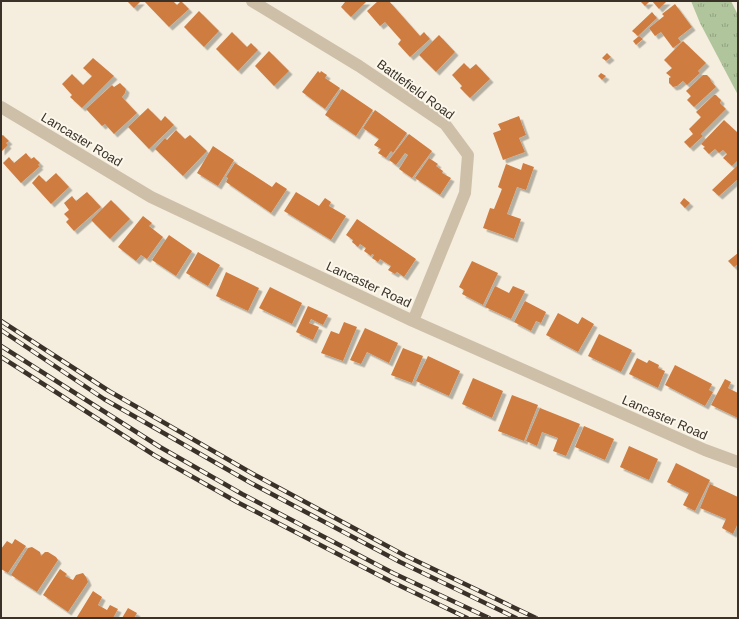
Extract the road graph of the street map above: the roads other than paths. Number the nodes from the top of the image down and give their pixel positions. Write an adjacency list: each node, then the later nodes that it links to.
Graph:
1 (252, 1): 3 (street, Battlefield Road)
2 (1, 107): 3 (street, Lancaster Road)
3 (413, 321): 4 (street, Lancaster Road)
4 (738, 462)

